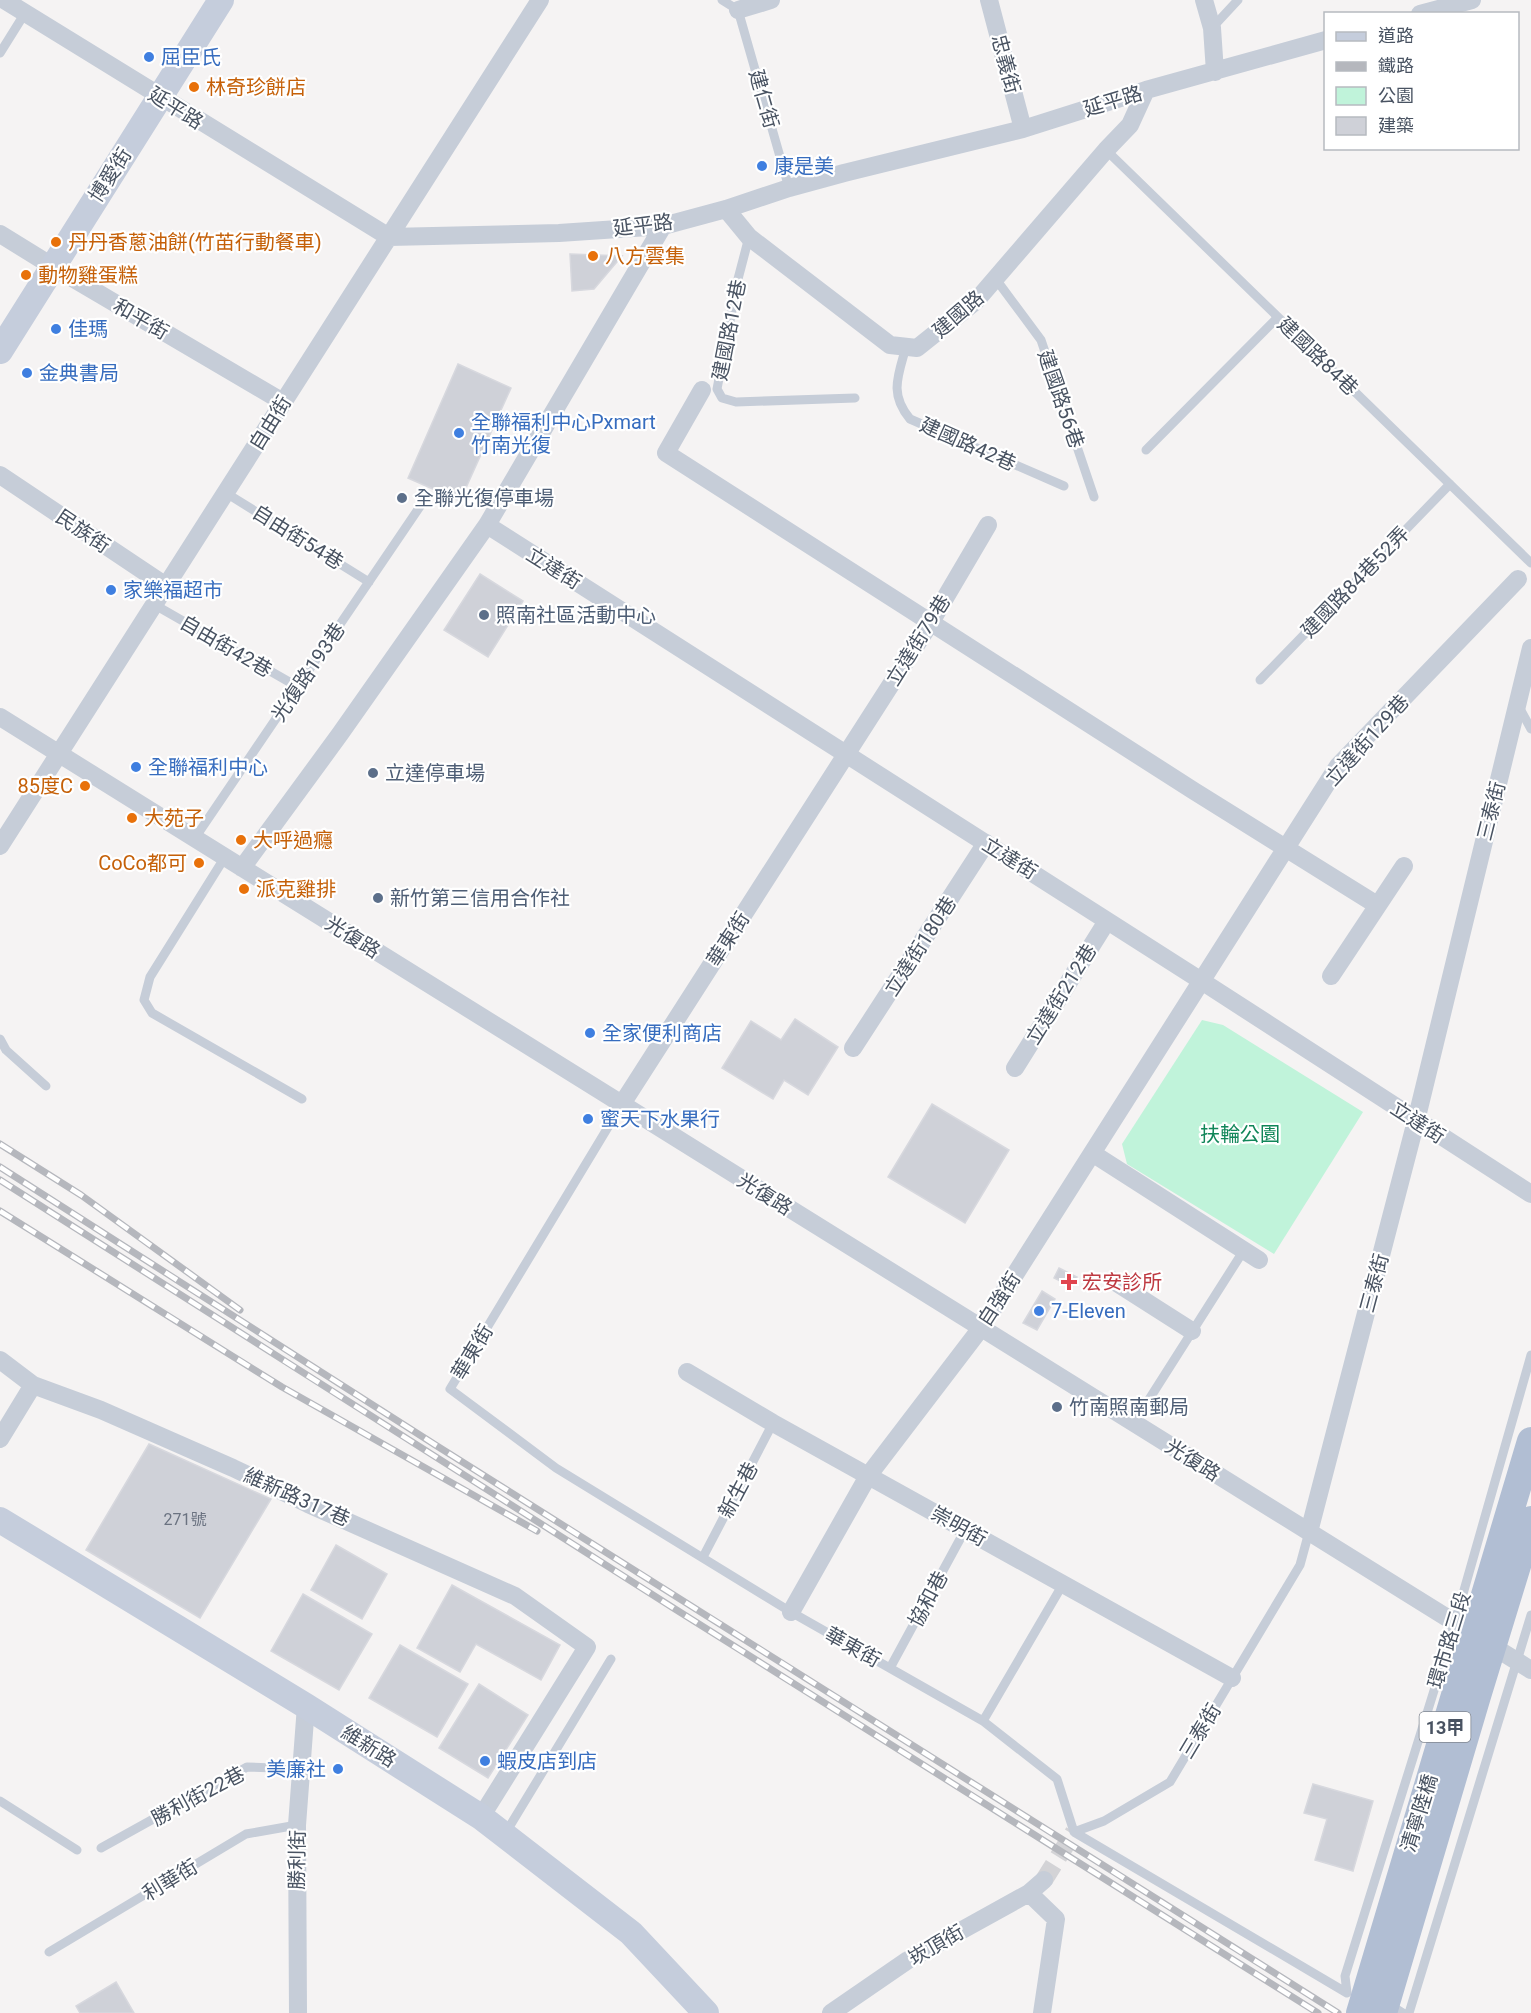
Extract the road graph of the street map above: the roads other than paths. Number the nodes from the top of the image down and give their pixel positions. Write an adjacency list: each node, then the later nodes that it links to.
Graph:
1 (4, 0): 12 (street, 延平路)
2 (221, 0): 18 (street, 博愛街)
3 (540, 0): 25 (street, 自由街)
4 (722, 0): 11 (lane)
5 (771, 0): 11 (street)
6 (989, 0): 19 (street, 忠義街)
7 (1204, 0): 13 (street)
8 (1238, 0): 13 (lane)
9 (1472, 0): 10 (street)
10 (1429, 8)
11 (738, 10): 21 (lane, 建仁街)
12 (25, 13): 15 (lane); 18 (street, 延平路)
13 (1212, 28): 16 (street)
14 (1324, 41): 16 (street, 延平路)
15 (0, 53)
16 (1215, 72): 17 (street, 延平路)
17 (1146, 90): 19 (street, 延平路); 20 (street, 建國路)
18 (160, 98): 25 (street, 延平路); 27 (street, 博愛街)
19 (1023, 129): 21 (street, 延平路)
20 (1106, 150): 28 (street, 建國路); 29 (lane, 建國路84巷)
21 (789, 188): 22 (street, 延平路)
22 (726, 209): 23 (street, 延平路); 26 (street)
23 (663, 226): 25 (street, 延平路); 42 (street)
24 (0, 234): 27 (street, 和平街)
25 (389, 237): 34 (street, 自由街)
26 (749, 237): 30 (street); 33 (lane, 建國路12巷)
27 (52, 266): 31 (street, 博愛街); 34 (street, 和平街)
28 (995, 278): 30 (street, 建國路); 40 (lane, 建國路56巷)
29 (1278, 317): 35 (lane); 37 (lane, 建國路84巷)
30 (906, 347): 38 (lane, 建國路42巷)
31 (0, 351)
32 (702, 390): 49 (street)
33 (855, 398)
34 (283, 402): 39 (street, 自由街)
35 (1146, 450)
36 (0, 475): 47 (street, 民族街)
37 (1450, 484): 44 (lane, 建國路84巷); 51 (lane, 建國路84巷52弄)
38 (1064, 486)
39 (226, 493): 46 (lane, 自由街54巷); 47 (street, 自由街)
40 (1094, 497)
41 (421, 506): 46 (lane, 光復路193巷)
42 (486, 525): 57 (street, 立達街); 64 (street)
43 (988, 525): 49 (street, 立達街79巷)
44 (1531, 563)
45 (1518, 579): 61 (street, 立達街129巷)
46 (369, 582): 52 (lane, 光復路193巷)
47 (166, 586): 48 (street, 自由街)
48 (155, 605): 52 (lane, 自由街42巷); 56 (street, 自由街)
49 (931, 622): 57 (street, 立達街79巷); 61 (street)
50 (1531, 648): 53 (street, 三泰街)
51 (1260, 680)
52 (298, 687): 58 (lane, 光復路193巷)
53 (1517, 705): 55 (lane); 75 (street, 三泰街)
54 (0, 717): 56 (street, 光復路)
55 (1531, 729)
56 (60, 754): 58 (street, 光復路); 60 (street, 自由街)
57 (847, 755): 59 (street, 立達街); 74 (street, 華東街)
58 (195, 838): 62 (street, 光復路)
59 (986, 843): 66 (street, 立達街); 70 (street, 立達街180巷)
60 (0, 846)
61 (1285, 847): 65 (street); 68 (street, 立達街129巷)
62 (225, 857): 64 (street, 光復路); 73 (lane)
63 (1404, 866): 65 (street)
64 (242, 868): 74 (street, 光復路)
65 (1377, 905): 67 (street)
66 (1107, 921): 68 (street, 立達街); 71 (street, 立達街212巷)
67 (1332, 976)
68 (1200, 980): 75 (street, 立達街); 76 (street, 自強街)
69 (0, 1039): 72 (lane)
70 (853, 1048)
71 (1015, 1068)
72 (46, 1086)
73 (302, 1099)
74 (622, 1104): 80 (street, 光復路); 98 (lane, 華東街)
75 (1416, 1121): 77 (street, 立達街); 95 (street, 三泰街)
76 (1092, 1153): 78 (street); 80 (street, 自強街)
77 (1531, 1194)
78 (1251, 1255): 81 (lane)
79 (1112, 1280): 81 (street)
80 (981, 1328): 87 (street, 光復路); 90 (street, 自強街)
81 (1192, 1331): 87 (lane)
82 (1531, 1355): 91 (lane, 環市路三段)
83 (0, 1360): 85 (street, 維新路317巷)
84 (687, 1372): 86 (street, 崇明街)
85 (33, 1385): 88 (street); 111 (street, 維新路317巷)
86 (773, 1423): 90 (street, 崇明街); 98 (lane, 新生巷)
87 (1134, 1423): 95 (street, 光復路)
88 (0, 1439)
89 (1531, 1441): 120 (main road, 清寧陸橋 / 13甲, bridge)
90 (868, 1476): 94 (street, 崇明街); 100 (street, 自強街)
91 (1487, 1510): 93 (lane); 96 (lane, 環市路三段)
92 (0, 1520): 107 (street, 維新路)
93 (1531, 1521): 125 (main road, 清寧陸橋 / 13甲, bridge)
94 (965, 1530): 99 (street, 崇明街); 105 (lane, 協和巷)
95 (1309, 1532): 102 (street, 光復路); 106 (lane, 三泰街)
96 (1480, 1534): 97 (lane); 102 (lane, 環市路三段)
97 (1531, 1548)
98 (703, 1557): 100 (lane, 華東街)
99 (1063, 1584): 106 (street, 崇明街); 108 (lane)
100 (791, 1612): 105 (lane, 華東街)
101 (1531, 1615): 104 (lane)
102 (1454, 1623): 104 (street, 光復路); 120 (lane, 環市路三段)
103 (611, 1659): 114 (lane)
104 (1524, 1666): 127 (lane)
105 (890, 1668): 108 (lane, 華東街)
106 (1232, 1678): 113 (lane, 三泰街)
107 (306, 1706): 109 (street, 勝利街); 111 (street, 維新路)
108 (983, 1721): 113 (lane, 華東街)
109 (301, 1769): 112 (street, 勝利街); 115 (lane, 勝利街22巷)
110 (0, 1801): 116 (lane)
111 (481, 1817): 114 (street, 維新路)
112 (297, 1825): 119 (lane, 利華街); 121 (street, 勝利街)
113 (1074, 1832): 120 (lane)
114 (504, 1834): 122 (street, 維新路)
115 (100, 1848)
116 (77, 1850)
117 (1044, 1880): 118 (street, 崁頂街)
118 (1029, 1893): 123 (street, 崁頂街); 124 (street)
119 (49, 1952)
120 (1350, 1994): 125 (street); 126 (lane)
121 (298, 2013)
122 (706, 2013)
123 (831, 2013)
124 (1042, 2013)
125 (1381, 2013)
126 (1403, 2013)
127 (1409, 2013)

